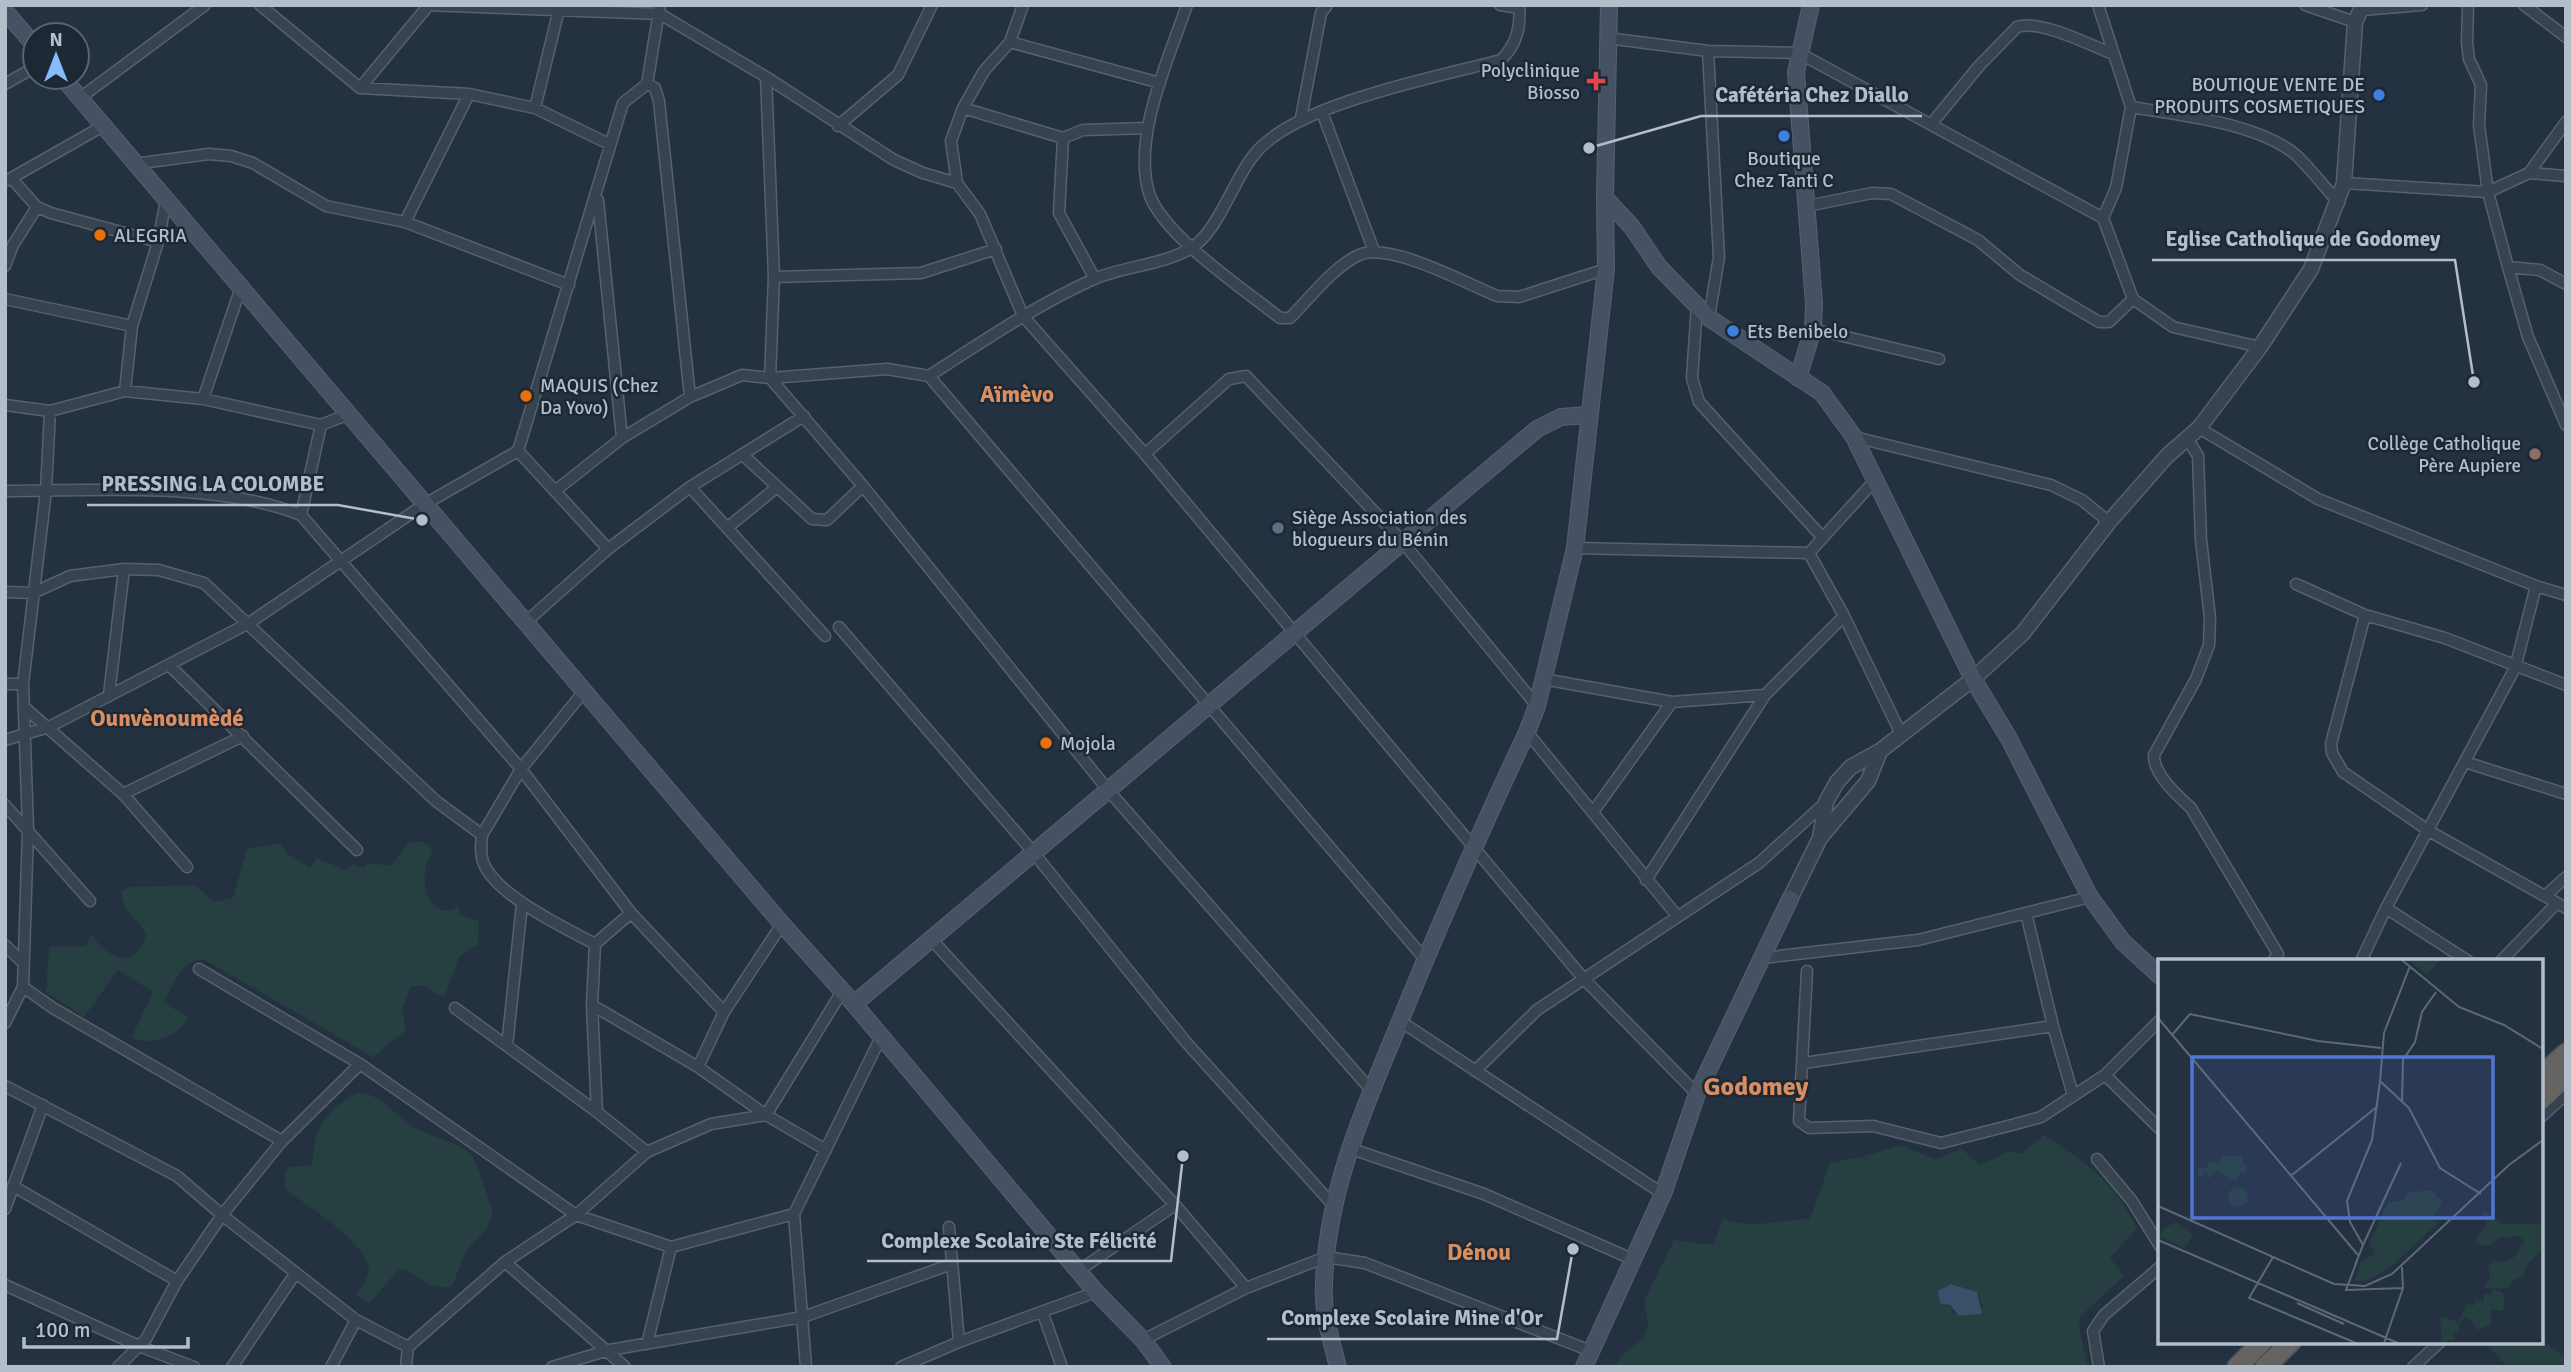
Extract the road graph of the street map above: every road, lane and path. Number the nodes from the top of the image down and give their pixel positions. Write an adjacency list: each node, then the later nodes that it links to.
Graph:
1 (205, 5): 36 (street)
2 (260, 5): 33 (street)
3 (427, 5): 16 (street); 33 (street)
4 (932, 5): 45 (street)
5 (1023, 5): 24 (street)
6 (1187, 5): 30 (street)
7 (1327, 5): 41 (street)
8 (1500, 5): 17 (street)
9 (1609, 5): 23 (main road)
10 (1811, 5): 26 (main road)
11 (2098, 5): 27 (street)
12 (2305, 5): 20 (street)
13 (2422, 5): 20 (street)
14 (2468, 5): 55 (street)
15 (2524, 5): 22 (street)
16 (559, 7): 18 (street); 38 (street)
17 (1519, 7): 40 (street)
18 (660, 9): 29 (street); 32 (street)
19 (5, 11): 21 (main road)
20 (2360, 12): 54 (street)
21 (21, 30)
22 (2566, 37)
23 (1607, 38): 25 (street); 57 (main road)
24 (1010, 42): 30 (street); 39 (street)
25 (1708, 51): 26 (street); 80 (street)
26 (1799, 53): 43 (street); 61 (main road)
27 (2113, 54): 37 (street); 43 (street)
28 (21, 75): 31 (street)
29 (766, 77): 45 (street); 71 (street)
30 (1160, 83): 46 (street)
31 (5, 84)
32 (648, 84): 48 (street); 89 (street)
33 (360, 88): 35 (street)
34 (74, 91): 36 (main road)
35 (469, 94): 38 (street); 63 (street)
36 (80, 98): 44 (main road)
37 (2131, 107): 59 (street); 62 (street)
38 (535, 108): 48 (street)
39 (963, 108): 47 (street); 53 (street)
40 (1322, 113): 41 (street); 67 (street)
41 (1301, 118): 65 (street)
42 (2566, 121): 50 (street)
43 (1932, 123): 62 (street)
44 (103, 126): 49 (main road); 52 (street)
45 (838, 126): 53 (street)
46 (1148, 128): 47 (street); 65 (street)
47 (1063, 138): 72 (street)
48 (609, 144): 56 (street)
49 (134, 164): 58 (main road); 63 (street)
50 (2529, 173): 51 (street); 55 (street)
51 (2566, 176)
52 (9, 179): 60 (street)
53 (957, 183): 66 (street)
54 (2344, 183): 55 (street); 59 (street)
55 (2488, 192): 69 (street)
56 (597, 194): 74 (street); 100 (street)
57 (1605, 198): 70 (main road); 78 (main road)
58 (166, 200): 64 (street); 75 (main road)
59 (2339, 203): 83 (street)
60 (37, 206): 64 (street); 68 (street)
61 (1807, 206): 77 (street); 82 (main road)
62 (2103, 218): 77 (street)
63 (405, 222): 74 (street)
64 (158, 242): 81 (street)
65 (1192, 248): 67 (street); 72 (street)
66 (996, 249): 71 (street); 79 (street)
67 (1374, 251): 70 (street)
68 (5, 266)
69 (2508, 267): 73 (street); 97 (street)
70 (1606, 268): 95 (main road)
71 (774, 276): 86 (street)
72 (1095, 279): 79 (street)
73 (2566, 284)
74 (569, 285): 101 (street)
75 (240, 290): 90 (street); 93 (main road)
76 (5, 299): 81 (street)
77 (2133, 299): 83 (street)
78 (1696, 305): 80 (main road); 115 (street)
79 (1023, 316): 85 (street); 102 (street)
80 (1709, 318): 87 (main road)
81 (132, 326): 88 (street)
82 (1813, 329): 84 (street); 87 (main road)
83 (2260, 347): 98 (street)
84 (1939, 359)
85 (929, 376): 86 (street); 145 (street)
86 (771, 378): 89 (street); 94 (street)
87 (1798, 378): 99 (main road)
88 (125, 391): 90 (street); 92 (street)
89 (690, 397): 100 (street)
90 (203, 399): 96 (street)
91 (5, 405): 92 (street)
92 (50, 411): 109 (street)
93 (349, 414): 96 (street); 111 (main road)
94 (804, 415): 103 (street); 105 (street)
95 (1588, 415): 116 (main road); 117 (main road)
96 (321, 425): 112 (street)
97 (2566, 425)
98 (2193, 433): 113 (street); 123 (street); 189 (street)
99 (1854, 437): 104 (main road); 113 (street)
100 (622, 438): 110 (street)
101 (518, 451): 110 (street); 111 (street)
102 (1146, 454): 116 (street); 132 (street)
103 (743, 455): 106 (street); 107 (street)
104 (1877, 478): 115 (street); 137 (main road)
105 (863, 486): 107 (street); 157 (street)
106 (690, 487): 114 (street); 118 (street)
107 (777, 487): 114 (street)
108 (5, 491): 109 (street)
109 (46, 491): 112 (street); 125 (street)
110 (555, 491): 118 (street)
111 (425, 504): 120 (street); 129 (main road)
112 (301, 515): 120 (street)
113 (2109, 522): 137 (street)
114 (727, 528): 133 (street)
115 (1823, 538): 119 (street)
116 (1401, 540): 132 (main road); 146 (street)
117 (1575, 548): 119 (street); 136 (main road)
118 (608, 549): 129 (street)
119 (1809, 553): 128 (street)
120 (342, 561): 130 (street); 156 (street)
121 (124, 569): 125 (street); 130 (street); 142 (street)
122 (2297, 584): 127 (street)
123 (2536, 586): 126 (street); 135 (street)
124 (5, 593): 125 (street)
125 (33, 593): 139 (street)
126 (2566, 595)
127 (2364, 615): 135 (street); 164 (street)
128 (1844, 616): 143 (street); 151 (street)
129 (526, 622): 141 (main road)
130 (248, 623): 134 (street); 165 (street)
131 (839, 626): 169 (street)
132 (1294, 631): 145 (main road); 167 (street)
133 (825, 636)
134 (169, 665): 142 (street); 152 (street)
135 (2515, 668): 140 (street); 155 (street)
136 (1543, 679): 144 (street); 146 (main road)
137 (1973, 679): 151 (street); 174 (main road)
138 (5, 684): 139 (street)
139 (23, 684): 147 (street)
140 (2566, 685)
141 (585, 690): 156 (street); 183 (main road)
142 (109, 695): 148 (street)
143 (1765, 695): 144 (street); 172 (street)
144 (1672, 702): 162 (street)
145 (1208, 704): 157 (main road); 187 (street)
146 (1537, 706): 149 (main road)
147 (24, 708): 148 (street); 150 (street)
148 (49, 727): 150 (street); 158 (street)
149 (1527, 732): 162 (street); 167 (main road)
150 (26, 733): 153 (street); 163 (street)
151 (1901, 734): 154 (street)
152 (243, 736): 158 (street); 168 (street)
153 (5, 740)
154 (1880, 751): 160 (street); 166 (street)
155 (2465, 762): 159 (street); 164 (street)
156 (521, 769): 165 (street); 180 (street)
157 (1108, 790): 169 (main road); 219 (street)
158 (123, 794): 170 (street)
159 (2566, 794)
160 (1826, 802): 166 (street); 182 (street)
161 (5, 805): 163 (street)
162 (1593, 812): 172 (street)
163 (28, 829): 176 (street); 193 (street)
164 (2429, 831): 173 (street); 179 (street)
165 (482, 835): 177 (street)
166 (1820, 838): 175 (street)
167 (1475, 844): 187 (main road); 197 (street)
168 (357, 850)
169 (1033, 852): 184 (main road); 237 (street)
170 (187, 867)
171 (2566, 877): 173 (street)
172 (1646, 880): 182 (street)
173 (2545, 896): 178 (street)
174 (2090, 897): 181 (street); 196 (main road)
175 (1790, 899): 188 (main road)
176 (90, 901)
177 (522, 904): 185 (street); 209 (street)
178 (2562, 905): 192 (street)
179 (2386, 908): 190 (street); 191 (street)
180 (631, 913): 185 (street); 203 (street)
181 (2026, 913): 188 (street); 207 (street)
182 (1678, 917): 197 (street)
183 (782, 924): 199 (main road); 203 (street)
184 (932, 940): 200 (main road); 236 (street)
185 (595, 944): 201 (street)
186 (5, 946): 193 (street)
187 (1424, 958): 204 (main road)
188 (1762, 958): 220 (main road)
189 (2274, 959)
190 (2362, 959)
191 (2465, 959)
192 (2503, 959)
193 (24, 964): 198 (street)
194 (199, 969): 212 (street)
195 (1807, 971): 211 (street)
196 (2158, 974)
197 (1584, 978): 214 (street); 220 (street)
198 (23, 987): 206 (street); 229 (street)
199 (841, 993): 200 (main road); 226 (street)
200 (854, 1004): 208 (main road)
201 (592, 1005): 213 (street); 225 (street)
202 (455, 1009): 209 (street)
203 (723, 1013): 213 (street)
204 (1400, 1021): 214 (street); 219 (main road)
205 (2158, 1022): 215 (street)
206 (5, 1023)
207 (2053, 1027): 211 (street); 222 (street)
208 (881, 1037): 231 (street); 250 (main road)
209 (507, 1046): 225 (street)
210 (2566, 1053): 216 (highway)
211 (1804, 1063): 222 (street)
212 (360, 1064): 229 (street); 241 (street)
213 (698, 1067): 226 (street)
214 (1475, 1071): 235 (street)
215 (2105, 1074): 222 (street); 228 (street)
216 (2543, 1074)
217 (2566, 1076): 223 (highway)
218 (5, 1086): 224 (street)
219 (1371, 1090): 230 (main road)
220 (1696, 1094): 235 (main road)
221 (2566, 1094): 227 (street)
222 (2073, 1095)
223 (2543, 1098)
224 (43, 1105): 234 (street); 240 (street)
225 (597, 1112): 232 (street)
226 (766, 1115): 231 (street); 232 (street)
227 (2543, 1115)
228 (2158, 1127)
229 (282, 1140): 240 (street)
230 (1349, 1148): 237 (main road); 246 (street)
231 (826, 1150): 239 (street)
232 (646, 1152): 241 (street)
233 (2097, 1158): 243 (street)
234 (13, 1186): 238 (street); 252 (street)
235 (1663, 1194): 246 (main road)
236 (1175, 1205): 250 (street); 254 (street)
237 (1334, 1206): 245 (main road)
238 (5, 1209)
239 (794, 1214): 244 (street); 257 (street)
240 (222, 1215): 251 (street); 252 (street)
241 (576, 1215): 244 (street); 247 (street)
242 (949, 1227): 248 (street)
243 (2158, 1243)
244 (671, 1247): 264 (street)
245 (1326, 1257): 254 (street); 268 (street); 280 (main road)
246 (1632, 1259): 268 (main road)
247 (505, 1262): 266 (street); 267 (street)
248 (952, 1264): 257 (street); 260 (street)
249 (2158, 1269): 282 (street)
250 (1078, 1271): 255 (main road)
251 (295, 1274): 258 (street); 272 (street)
252 (177, 1281): 265 (street)
253 (5, 1285): 265 (street)
254 (1246, 1287): 259 (street)
255 (1096, 1292): 256 (street); 259 (main road)
256 (1043, 1314): 260 (street); 279 (street)
257 (803, 1317): 264 (street); 277 (street)
258 (356, 1320): 266 (street); 273 (street)
259 (1143, 1340): 269 (main road)
260 (959, 1342): 278 (street)
261 (2260, 1344): 283 (highway)
262 (2289, 1344): 284 (highway)
263 (2438, 1344): 285 (street)
264 (646, 1345): 267 (street)
265 (139, 1346): 270 (street); 271 (street)
266 (408, 1347): 274 (street)
267 (609, 1350): 275 (street); 276 (street)
268 (1591, 1351): 281 (main road)
269 (1158, 1365)
270 (118, 1367)
271 (194, 1367)
272 (232, 1367)
273 (331, 1367)
274 (406, 1367)
275 (552, 1367)
276 (625, 1367)
277 (806, 1367)
278 (901, 1367)
279 (1062, 1367)
280 (1338, 1367)
281 (1584, 1367)
282 (2099, 1367)
283 (2237, 1367)
284 (2265, 1367)
285 (2413, 1367)

